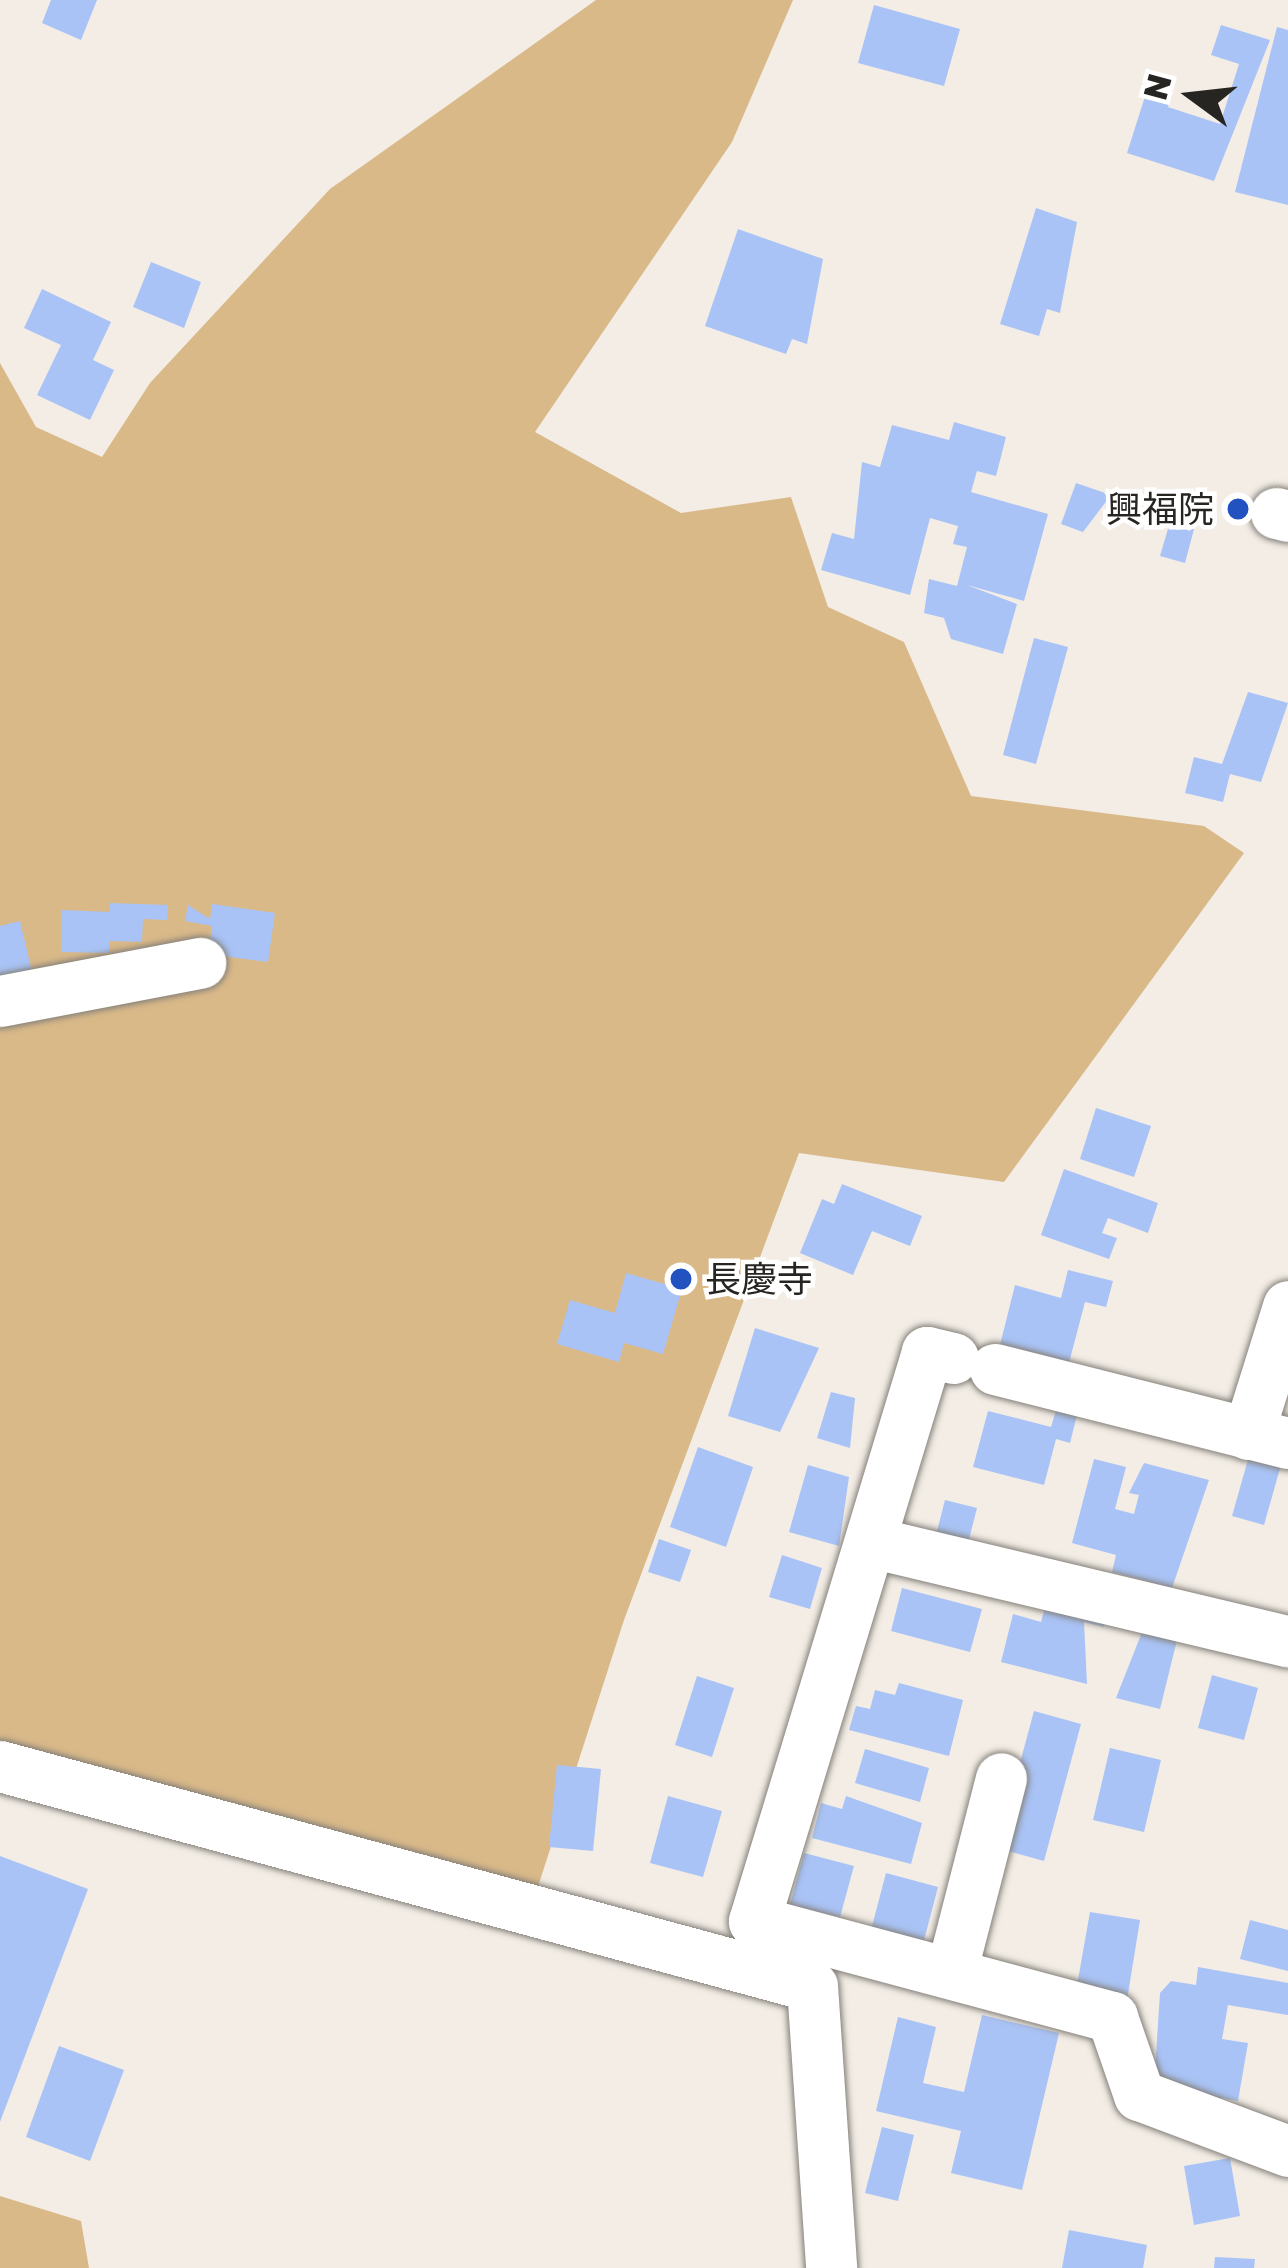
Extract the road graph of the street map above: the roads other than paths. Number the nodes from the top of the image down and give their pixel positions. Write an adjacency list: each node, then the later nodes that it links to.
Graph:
1 (200, 963): 2 (street)
2 (0, 1000)
3 (1288, 1306): 4 (street)
4 (1268, 1438): 5 (street)
5 (871, 1543): 6 (street); 9 (street)
6 (1288, 1642)
7 (0, 1766): 9 (street)
8 (1001, 1778): 10 (street)
9 (748, 1944): 10 (street); 12 (street)
10 (951, 1973): 11 (street)
11 (1288, 2151)
12 (831, 2268)

